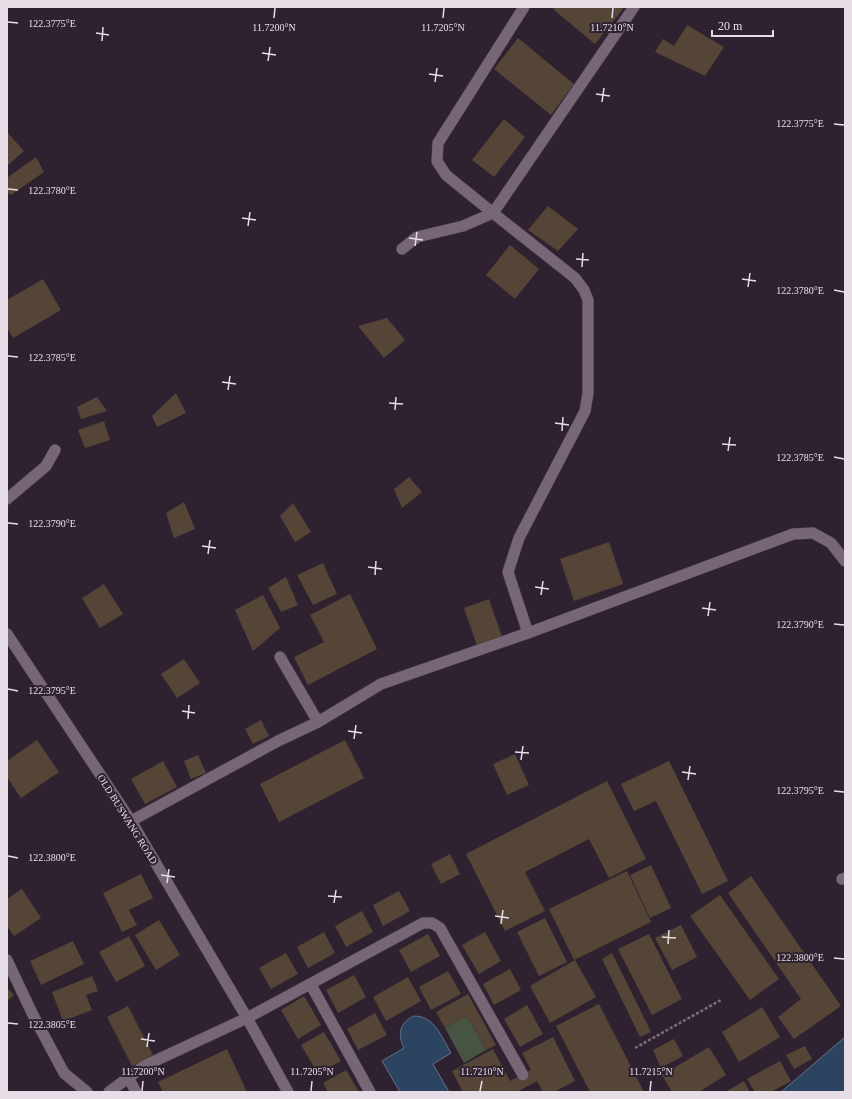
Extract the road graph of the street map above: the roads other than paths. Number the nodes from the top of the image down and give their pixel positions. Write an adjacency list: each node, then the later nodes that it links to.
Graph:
1 (524, 7): 3 (street)
2 (634, 7): 3 (street)
3 (494, 213): 4 (street); 8 (street)
4 (402, 249)
5 (55, 450): 6 (street)
6 (7, 499)
7 (845, 561): 8 (street)
8 (528, 632): 11 (street)
9 (7, 634): 12 (street, OLD BUSWANG ROAD)
10 (280, 657): 11 (street)
11 (318, 722): 12 (street)
12 (131, 821): 15 (street, OLD BUSWANG ROAD)
13 (7, 960): 18 (street)
14 (311, 984): 15 (street); 16 (street); 22 (street)
15 (247, 1018): 17 (street); 21 (street, OLD BUSWANG ROAD)
16 (523, 1075)
17 (129, 1079): 19 (street); 20 (street)
18 (86, 1092)
19 (109, 1092)
20 (136, 1092)
21 (288, 1092)
22 (370, 1092)

